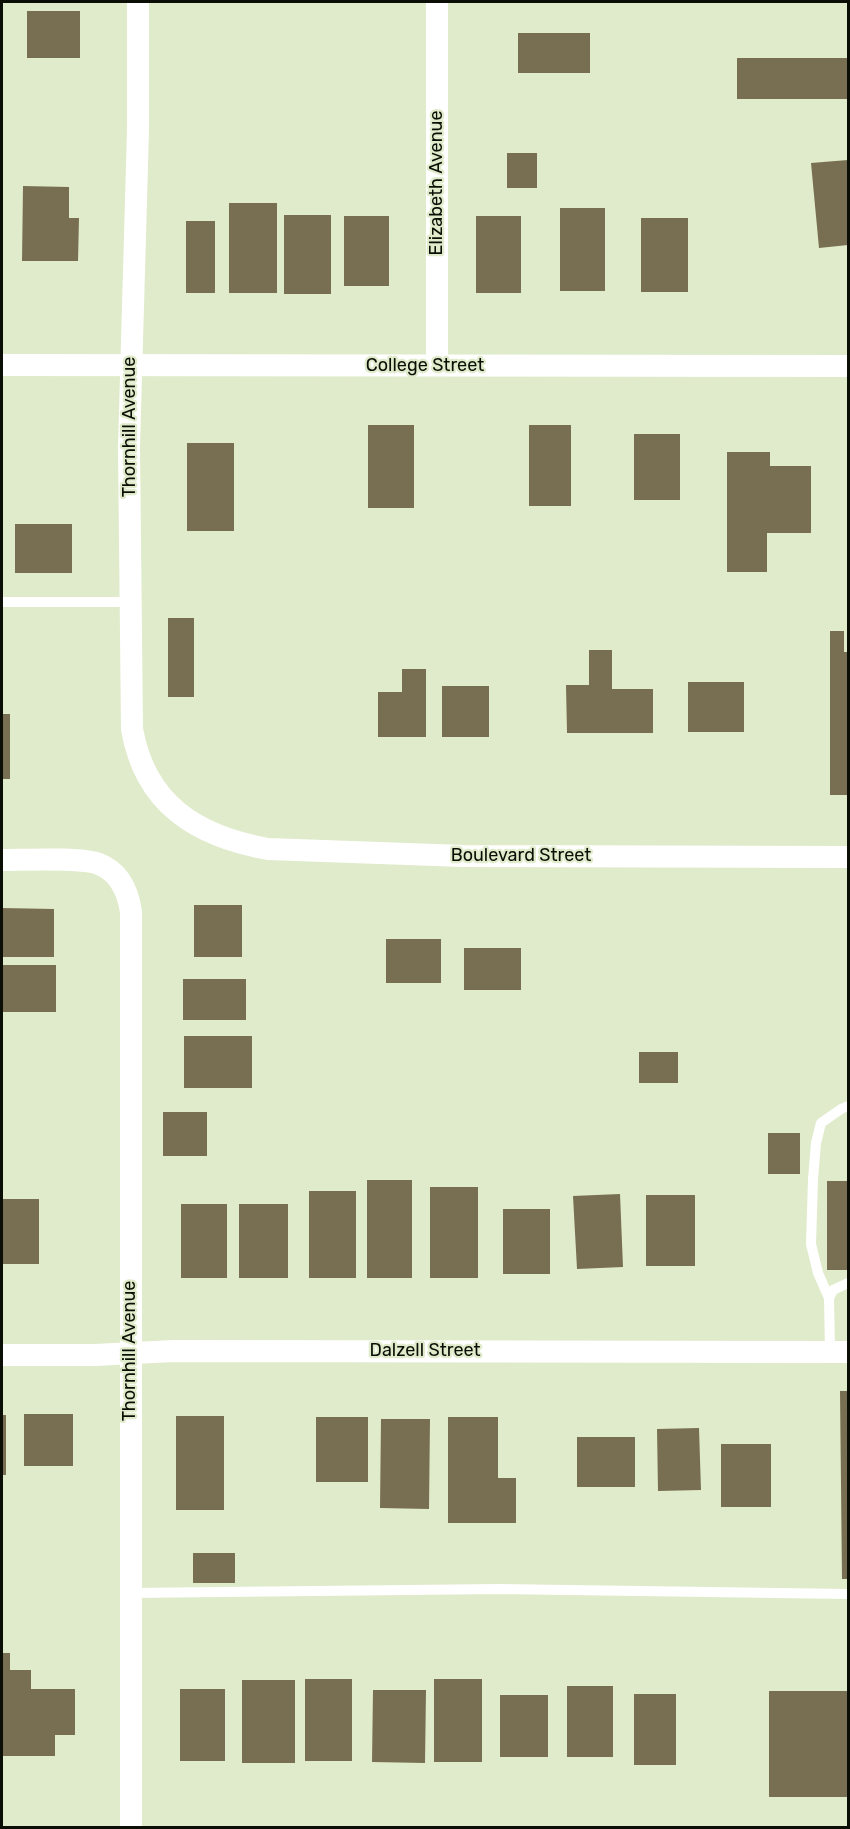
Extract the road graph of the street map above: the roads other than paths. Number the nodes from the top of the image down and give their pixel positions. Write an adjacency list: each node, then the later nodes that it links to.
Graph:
1 (138, 2): 4 (street, Thornhill Avenue)
2 (437, 2): 5 (street, Elizabeth Avenue)
3 (2, 365): 4 (street, College Street)
4 (130, 366): 5 (street, College Street); 8 (street, Thornhill Avenue)
5 (437, 366): 6 (street, College Street)
6 (849, 366)
7 (2, 602): 8 (lane)
8 (131, 602): 9 (street, Thornhill Avenue)
9 (198, 827): 10 (street, Boulevard Street)
10 (849, 857)
11 (2, 860): 16 (street, Thornhill Avenue)
12 (849, 1106): 14 (lane)
13 (849, 1283): 14 (lane)
14 (829, 1298): 15 (lane)
15 (839, 1352): 16 (street, Dalzell Street)
16 (129, 1354): 17 (street, Dalzell Street); 18 (street, Thornhill Avenue)
17 (2, 1355)
18 (130, 1593): 19 (lane); 20 (street, Thornhill Avenue)
19 (849, 1594)
20 (131, 1827)

